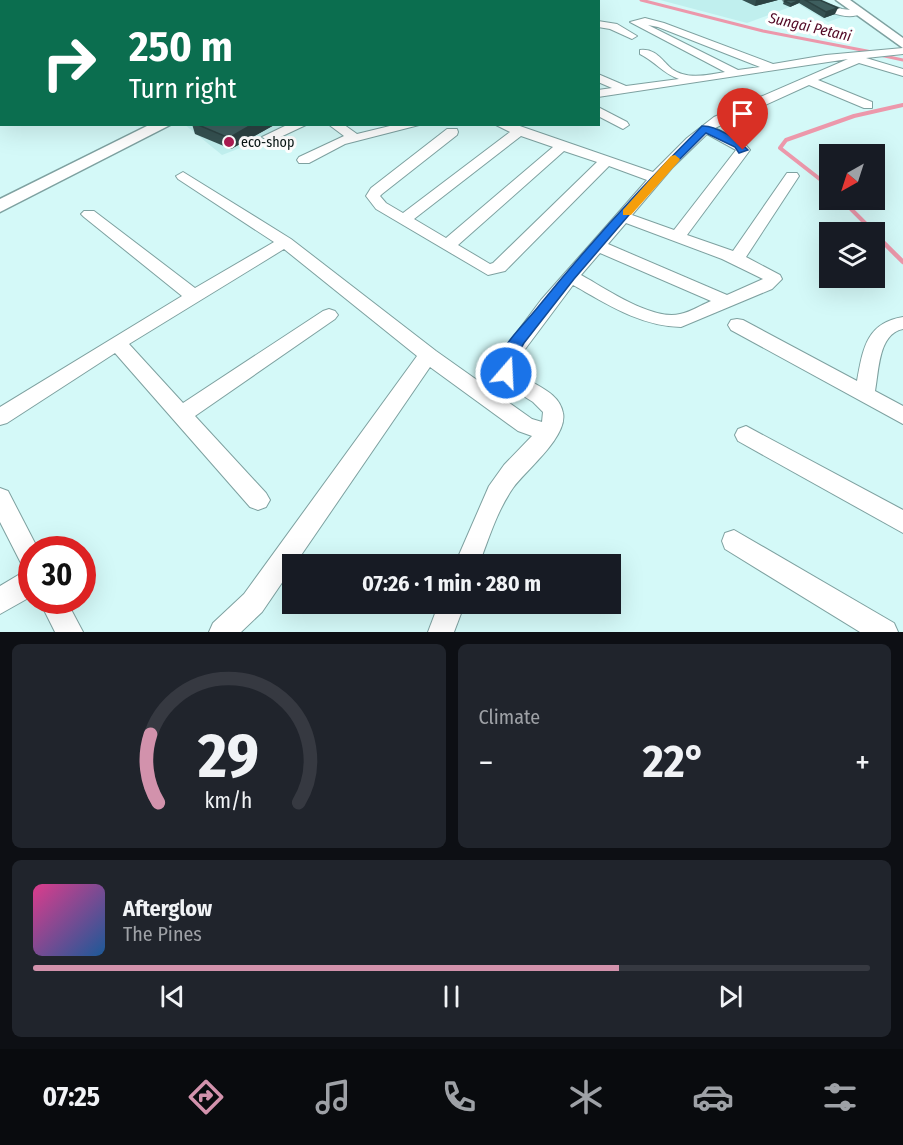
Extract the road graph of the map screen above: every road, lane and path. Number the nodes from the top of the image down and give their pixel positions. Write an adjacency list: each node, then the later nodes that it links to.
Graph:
1 (834, 0): 4 (main road)
2 (842, 0): 4 (main road)
3 (810, 1): 4 (street)
4 (865, 13): 8 (main road)
5 (600, 24): 7 (street)
6 (666, 27): 7 (street); 7 (street); 12 (street)
7 (653, 32): 14 (street)
8 (903, 44)
9 (903, 51): 11 (street)
10 (644, 52): 16 (street)
11 (856, 56): 12 (street); 13 (street); 17 (street)
12 (772, 68): 14 (street)
13 (903, 73)
14 (737, 74): 16 (street)
15 (600, 78): 18 (street)
16 (695, 80): 18 (street)
17 (807, 80): 20 (street); 28 (street)
18 (624, 90): 19 (street)
19 (600, 94)
20 (868, 105)
21 (600, 112): 22 (street)
22 (623, 125)
23 (160, 126): 39 (main road)
24 (294, 126): 29 (street)
25 (337, 126): 32 (street)
26 (409, 126): 32 (street)
27 (505, 126): 30 (street)
28 (705, 128): 38 (street); 43 (street)
29 (278, 130)
30 (519, 131): 33 (street); 42 (street)
31 (452, 132): 42 (street)
32 (355, 138): 34 (street)
33 (562, 146): 35 (street); 45 (street)
34 (304, 160)
35 (606, 161): 38 (street); 45 (street)
36 (183, 176): 44 (street)
37 (792, 176): 47 (street)
38 (656, 178): 41 (street)
39 (0, 206)
40 (89, 214): 49 (street)
41 (623, 217): 43 (street); 46 (street)
42 (405, 219): 45 (street)
43 (676, 237): 47 (street)
44 (285, 242): 49 (street); 55 (street)
45 (448, 245)
46 (596, 245): 48 (street); 50 (street)
47 (736, 259): 50 (street)
48 (570, 276): 50 (street); 60 (street)
49 (195, 297): 54 (street)
50 (726, 301)
51 (329, 315): 57 (street)
52 (903, 323): 56 (street)
53 (737, 325): 56 (street)
54 (117, 343): 57 (street); 59 (street)
55 (429, 356): 60 (street); 73 (street)
56 (864, 395): 58 (street)
57 (182, 414): 63 (street)
58 (903, 416)
59 (0, 417)
60 (547, 432): 67 (street)
61 (747, 435): 64 (street)
62 (0, 498): 65 (street)
63 (258, 500)
64 (903, 522)
65 (19, 536)
66 (734, 541): 75 (street)
67 (471, 554)
68 (18, 590): 69 (street)
69 (0, 601)
70 (60, 614): 72 (street)
71 (448, 614): 74 (street)
72 (70, 632)
73 (222, 632)
74 (441, 632)
75 (885, 632)

